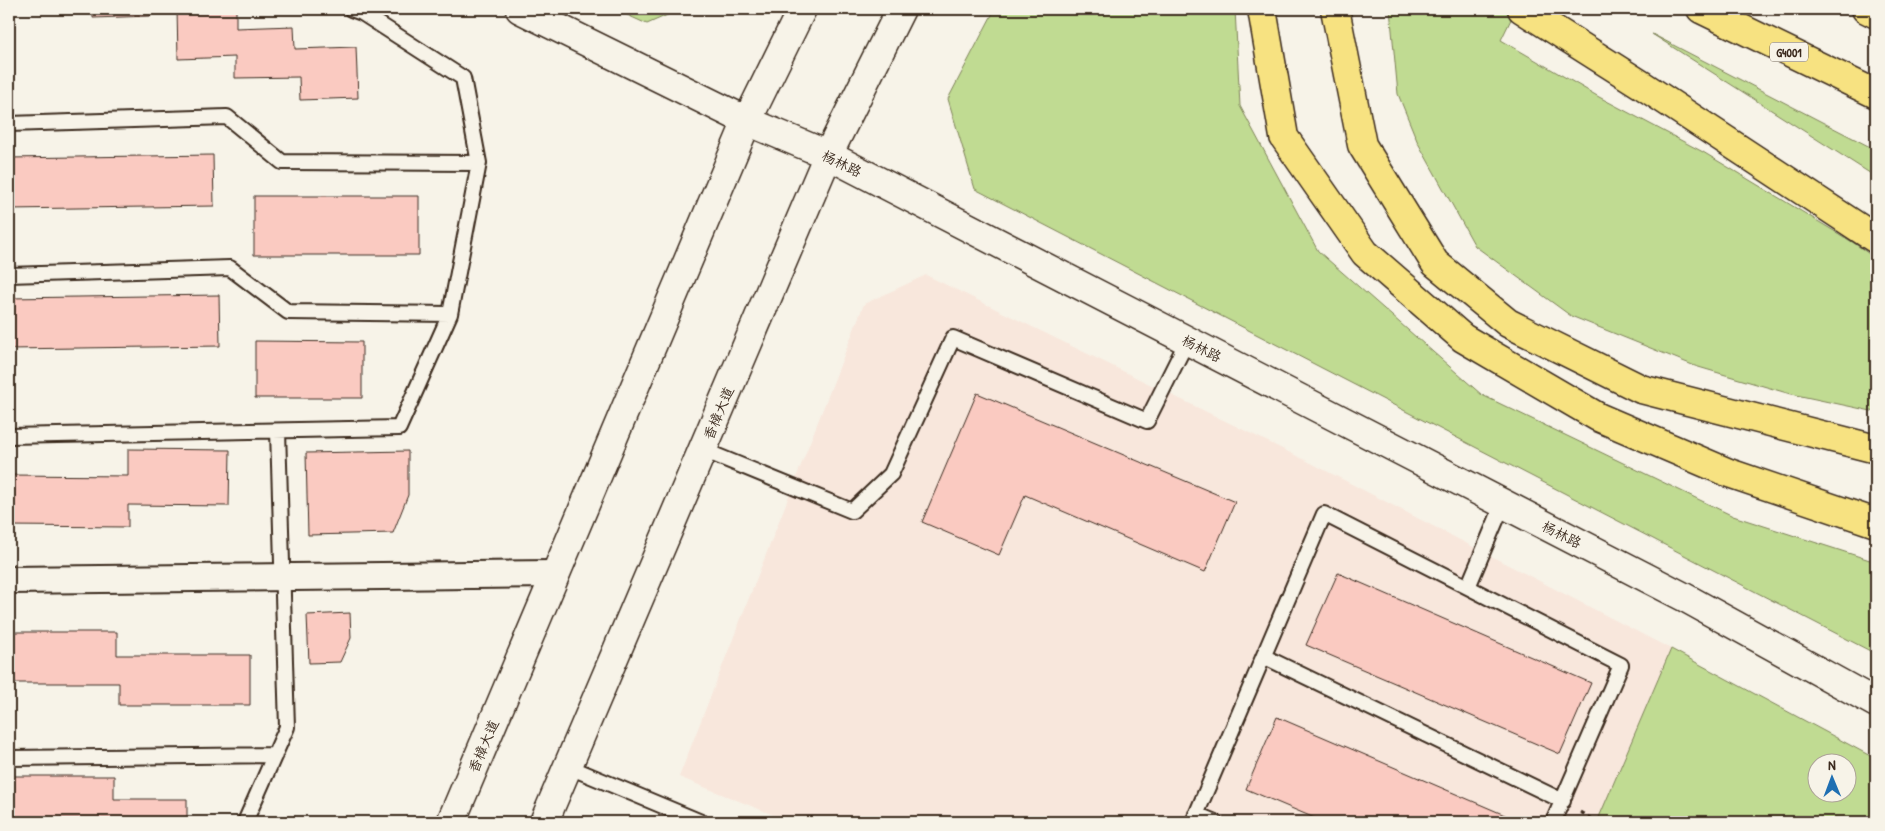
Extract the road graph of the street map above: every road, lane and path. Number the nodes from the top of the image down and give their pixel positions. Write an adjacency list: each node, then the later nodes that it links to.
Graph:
1 (351, 9): 15 (lane)
2 (520, 9): 12 (main road, 杨林路)
3 (802, 9): 12 (main road, 香樟大道)
4 (901, 9): 14 (main road, 香樟大道)
5 (1262, 9): 25 (highway)
6 (1335, 9): 22 (highway)
7 (1522, 9): 16 (highway)
8 (1701, 9): 11 (highway, G4001)
9 (1866, 9): 10 (highway)
10 (1876, 14)
11 (1876, 94)
12 (747, 121): 14 (main road, 杨林路); 26 (main road, 香樟大道)
13 (9, 124): 15 (lane)
14 (828, 155): 19 (main road, 杨林路); 23 (main road, 香樟大道)
15 (479, 163): 18 (lane)
16 (1876, 239)
17 (9, 275): 18 (lane)
18 (450, 314): 20 (lane)
19 (1187, 341): 23 (lane); 24 (main road, 杨林路)
20 (278, 431): 21 (lane); 27 (lane)
21 (9, 436)
22 (1876, 449)
23 (702, 450): 34 (main road, 香樟大道)
24 (1503, 504): 29 (lane); 31 (main road, 杨林路)
25 (1876, 523)
26 (556, 574): 27 (street); 38 (main road, 香樟大道)
27 (282, 577): 28 (street); 32 (lane)
28 (9, 580)
29 (1468, 587): 30 (lane); 35 (lane)
30 (1265, 657): 35 (lane); 36 (lane)
31 (1876, 703)
32 (275, 755): 33 (lane); 37 (lane)
33 (9, 758)
34 (568, 766): 39 (main road, 香樟大道); 40 (lane)
35 (1563, 801): 42 (lane)
36 (1194, 818): 41 (lane)
37 (245, 822)
38 (451, 822)
39 (544, 822)
40 (701, 822)
41 (1215, 822)
42 (1553, 822)

